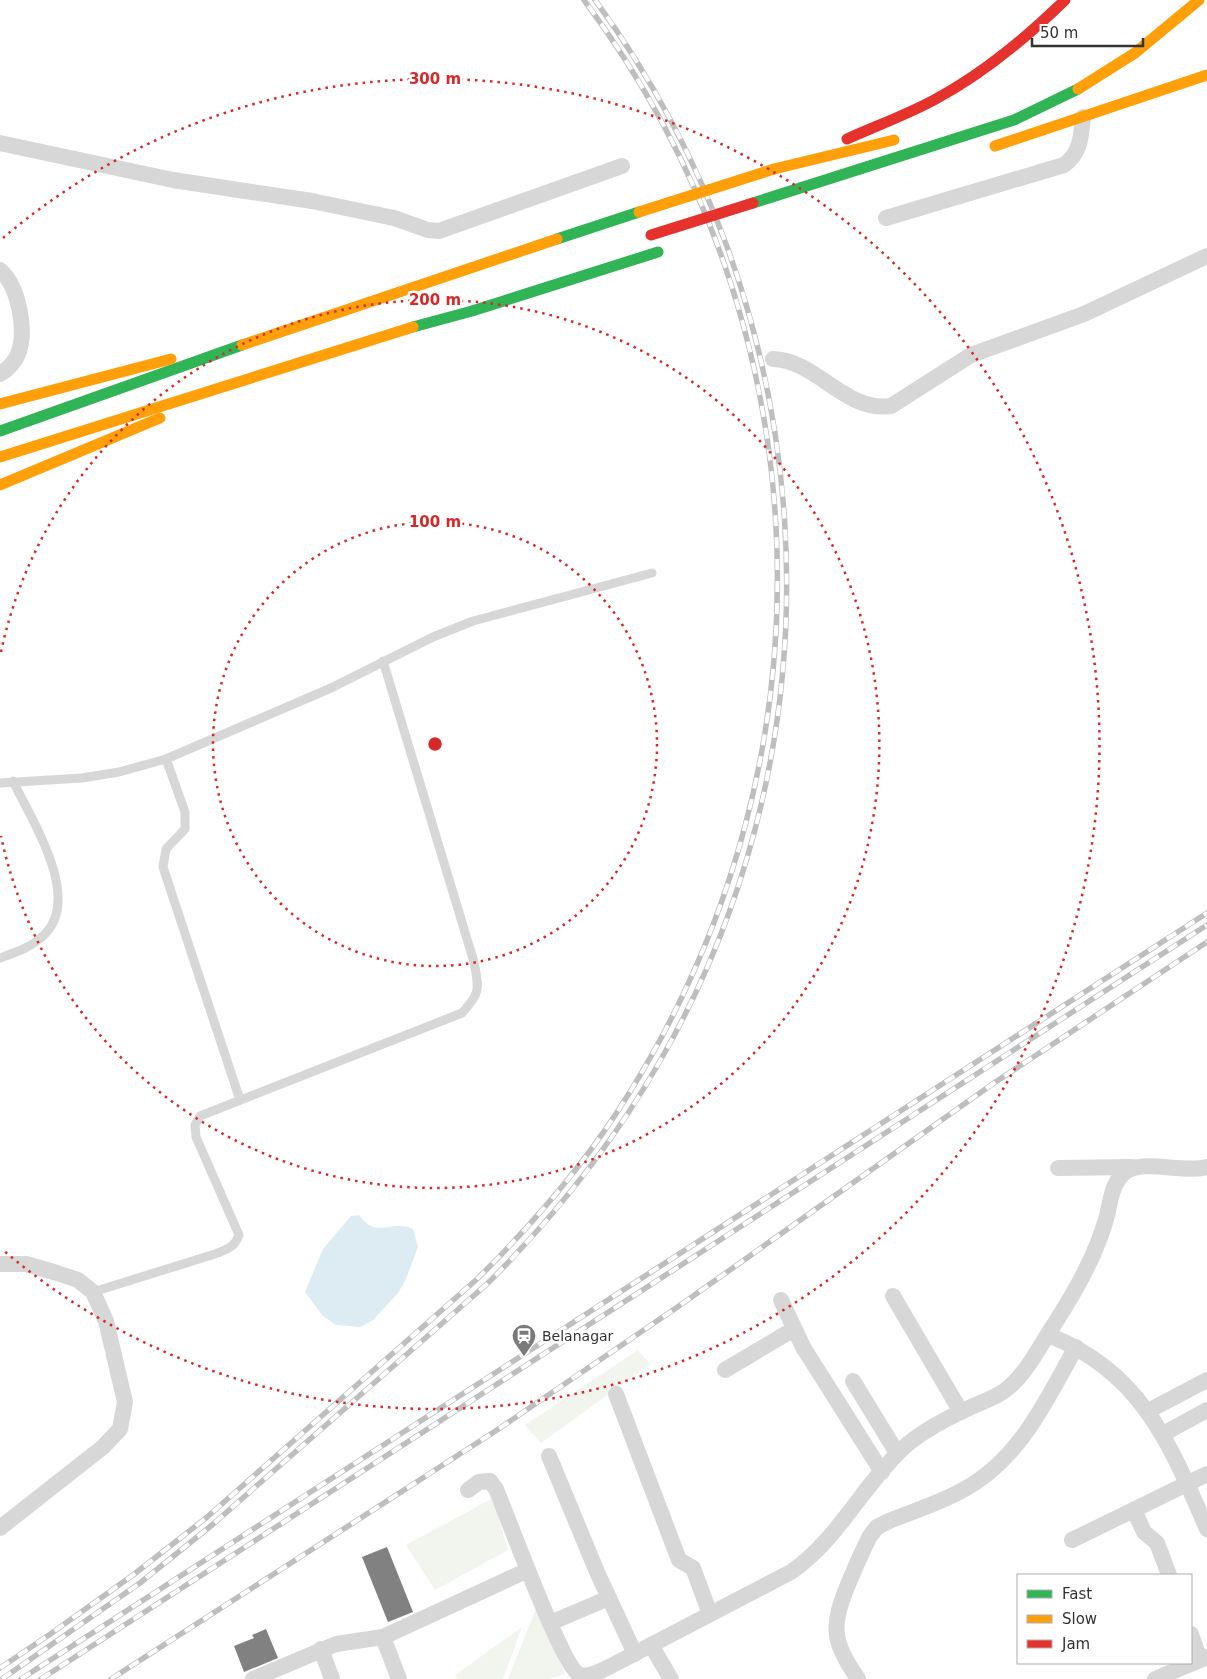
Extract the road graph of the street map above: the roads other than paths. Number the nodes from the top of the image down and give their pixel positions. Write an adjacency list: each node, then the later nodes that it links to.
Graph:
1 (1065, 0): 9 (main road)
2 (1199, 0): 11 (main road, bridge)
3 (1207, 75): 4 (main road)
4 (1083, 117): 7 (main road); 10 (street)
5 (906, 137): 9 (main road)
6 (0, 143): 8 (street)
7 (985, 149)
8 (622, 166)
9 (774, 169): 16 (main road, bridge)
10 (886, 218)
11 (646, 237)
12 (663, 250): 17 (main road)
13 (1207, 256): 19 (street)
14 (0, 270): 20 (street)
15 (475, 298): 17 (main road)
16 (298, 325): 21 (main road); 22 (main road)
17 (382, 334): 18 (main road)
18 (309, 358): 23 (main road); 24 (main road)
19 (774, 359)
20 (0, 374)
21 (0, 404)
22 (0, 431)
23 (0, 457)
24 (0, 485)
25 (652, 573): 26 (lane)
26 (384, 661): 27 (lane); 31 (lane)
27 (166, 759): 28 (lane); 31 (lane)
28 (13, 781): 29 (lane); 30 (lane)
29 (0, 782)
30 (0, 958)
31 (240, 1100): 36 (lane)
32 (1132, 1167): 33 (street); 34 (street); 40 (street)
33 (1207, 1167)
34 (1058, 1168)
35 (0, 1264): 36 (street)
36 (93, 1292): 56 (street)
37 (893, 1296): 47 (street)
38 (780, 1300): 39 (street)
39 (794, 1329): 41 (street); 51 (street)
40 (1060, 1340): 46 (street); 47 (street); 76 (street)
41 (725, 1370)
42 (1207, 1380): 46 (street)
43 (853, 1381): 49 (street)
44 (616, 1394): 62 (street)
45 (1207, 1410): 48 (street)
46 (1148, 1411): 48 (street)
47 (961, 1412): 49 (street)
48 (1163, 1434): 53 (street)
49 (897, 1453): 51 (street)
50 (549, 1456): 61 (street)
51 (882, 1472): 62 (street)
52 (1207, 1474): 53 (street)
53 (1188, 1485): 55 (street); 57 (street)
54 (468, 1490): 59 (street)
55 (1134, 1510): 58 (street); 60 (street)
56 (0, 1528)
57 (1207, 1529)
58 (1072, 1540)
59 (528, 1570): 63 (street); 65 (street)
60 (1169, 1574)
61 (609, 1598): 63 (street); 68 (street)
62 (710, 1614): 66 (street)
63 (550, 1623): 68 (street)
64 (1192, 1636): 69 (street)
65 (383, 1637): 67 (street); 74 (street)
66 (651, 1645): 68 (street); 75 (street)
67 (321, 1649): 72 (street); 73 (street)
68 (635, 1654)
69 (1204, 1658): 70 (street)
70 (1192, 1663)
71 (1190, 1664): 77 (street)
72 (253, 1679)
73 (332, 1679)
74 (399, 1679)
75 (672, 1679)
76 (858, 1679)
77 (1155, 1679)

